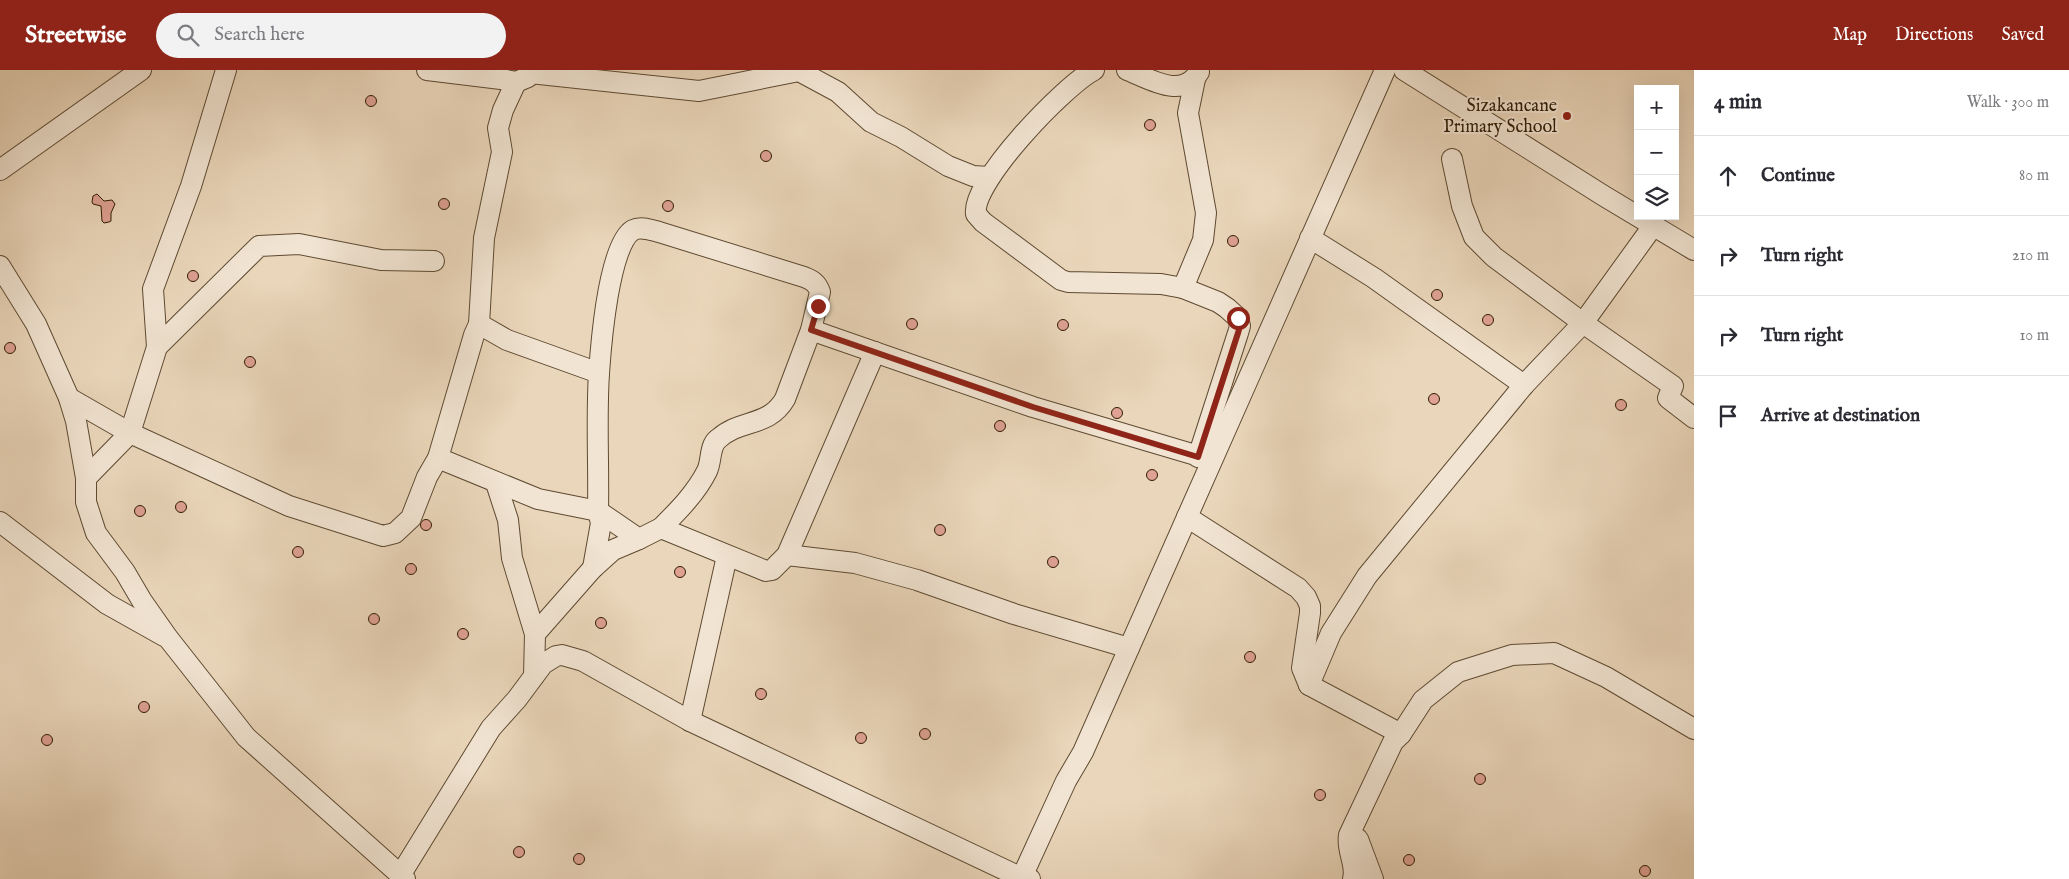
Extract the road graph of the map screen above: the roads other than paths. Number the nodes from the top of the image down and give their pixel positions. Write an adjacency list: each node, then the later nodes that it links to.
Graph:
1 (141, 70): 11 (street)
2 (226, 70): 22 (street)
3 (428, 70): 9 (street)
4 (1094, 70): 12 (street)
5 (1127, 70): 8 (street)
6 (1385, 70): 14 (street)
7 (1404, 70): 13 (street)
8 (1197, 74): 18 (street)
9 (526, 75): 12 (street); 20 (street)
10 (1452, 159): 19 (street)
11 (0, 170)
12 (989, 177): 18 (street)
13 (1653, 226): 15 (street); 19 (street)
14 (1310, 238): 25 (street); 30 (street)
15 (1694, 250)
16 (434, 262): 22 (street)
17 (0, 266): 26 (street)
18 (1183, 288): 30 (street)
19 (1583, 323): 25 (street); 27 (street)
20 (479, 324): 24 (street); 29 (street)
21 (811, 330): 23 (street); 24 (street); 36 (street)
22 (157, 347): 28 (street)
23 (875, 352): 30 (street); 38 (street)
24 (599, 373): 33 (street)
25 (1524, 385): 45 (street)
26 (69, 398): 28 (street); 31 (street)
27 (1694, 418)
28 (130, 433): 29 (street); 31 (street)
29 (438, 458): 32 (street)
30 (1204, 458): 34 (street)
31 (86, 478): 42 (street)
32 (496, 483): 33 (street); 41 (street)
33 (598, 511): 37 (street); 40 (street)
34 (1187, 517): 43 (street); 45 (street)
35 (0, 522): 42 (street)
36 (661, 528): 37 (street); 39 (street)
37 (638, 539): 40 (street)
38 (787, 555): 39 (street); 43 (street)
39 (727, 556): 46 (street)
40 (593, 568): 41 (street)
41 (535, 634): 44 (street)
42 (168, 638): 50 (street)
43 (1129, 648): 51 (street)
44 (534, 676): 46 (street); 50 (street)
45 (1309, 685): 48 (street)
46 (690, 721): 51 (street)
47 (1694, 730): 48 (street)
48 (1401, 734): 49 (street)
49 (1353, 826): 52 (street); 53 (street)
50 (403, 877)
51 (1027, 879)
52 (1353, 879)
53 (1373, 879)

